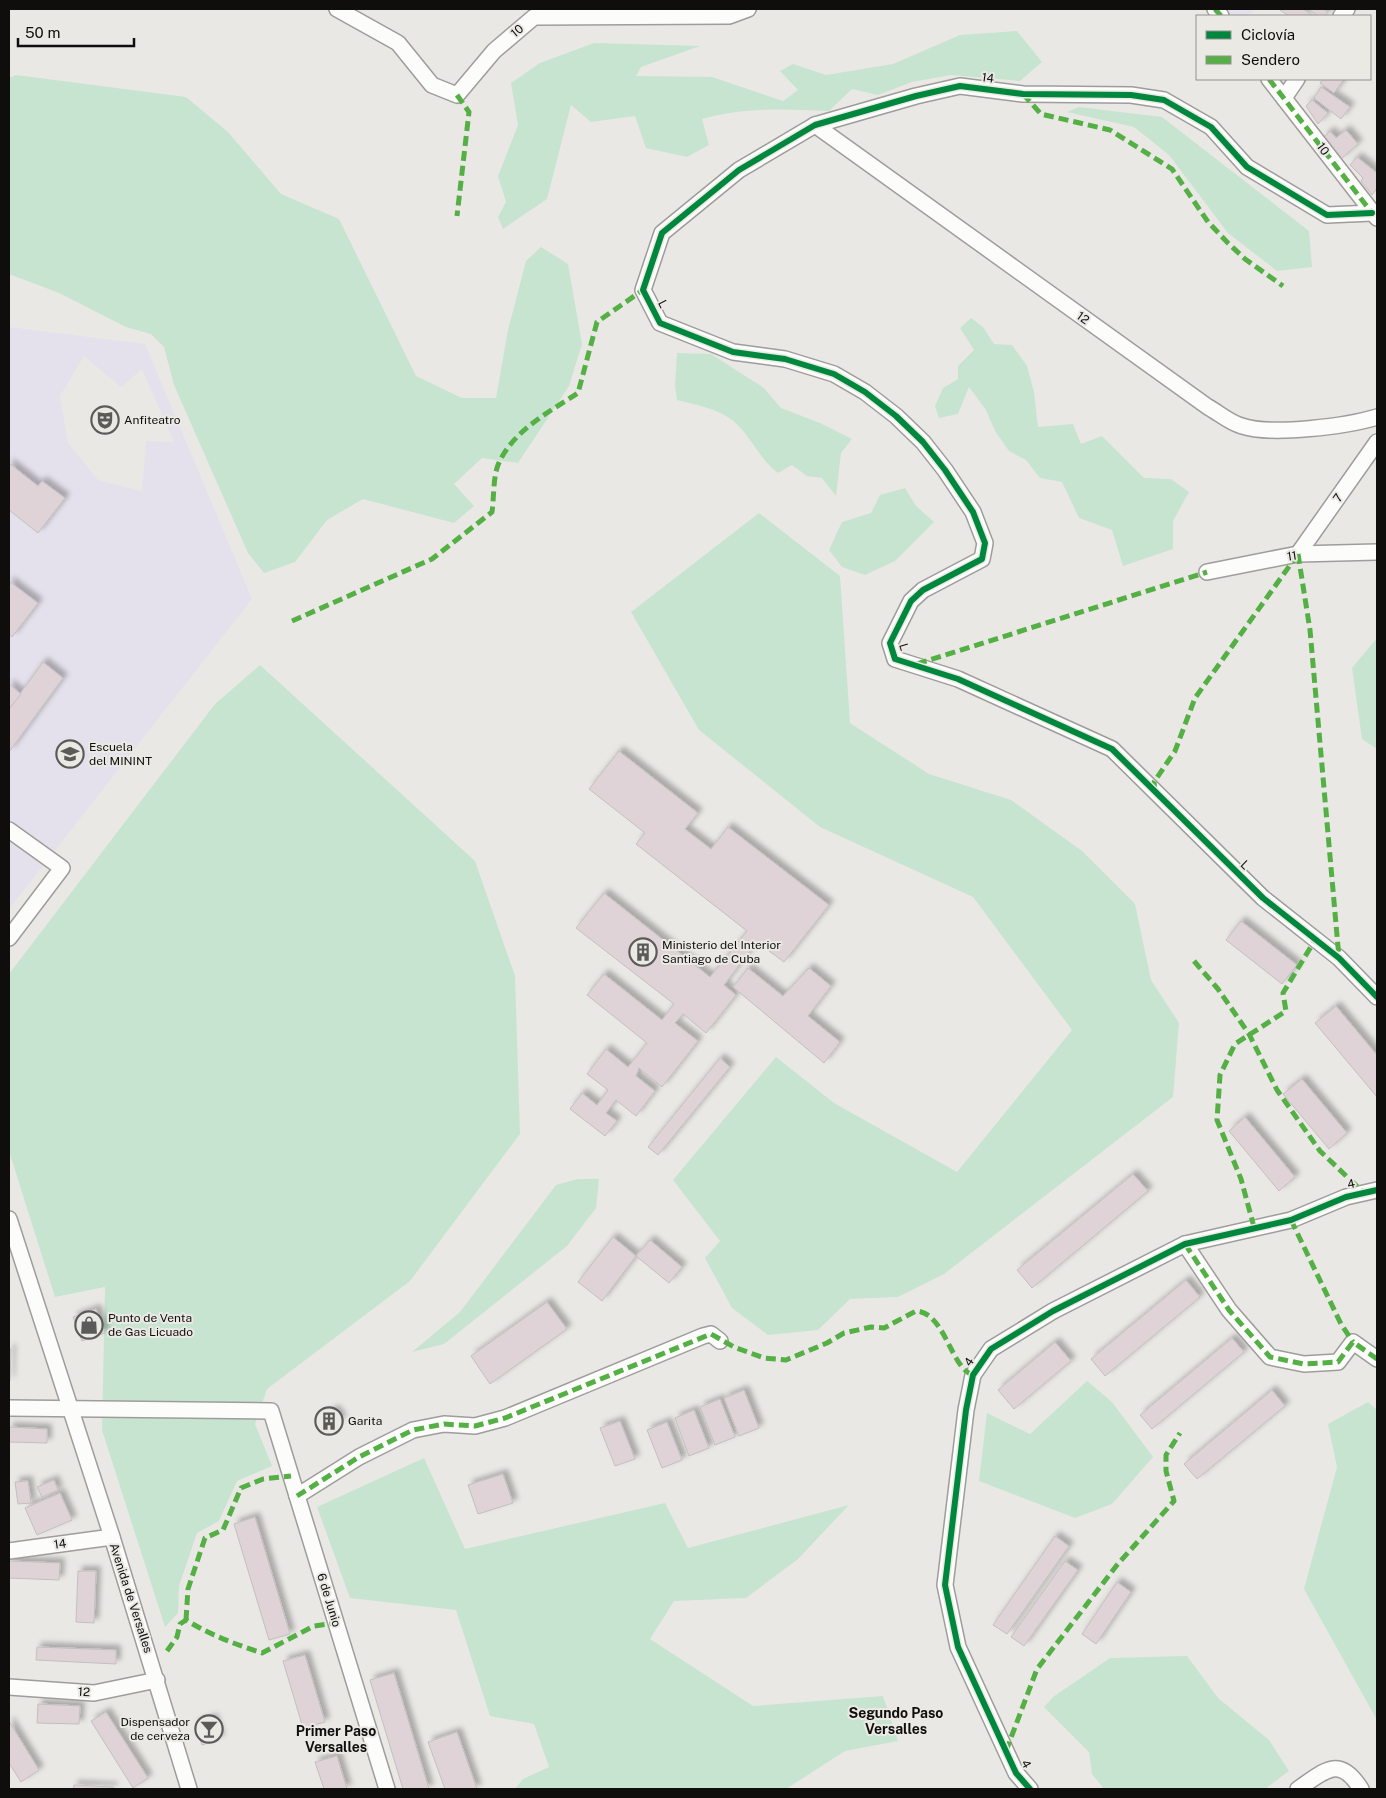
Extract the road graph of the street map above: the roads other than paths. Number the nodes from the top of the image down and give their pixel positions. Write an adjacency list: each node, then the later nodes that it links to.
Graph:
1 (337, 9): 2 (street, 10)
2 (748, 9)
3 (1270, 80): 5 (street, 10)
4 (1296, 80): 5 (street)
5 (1284, 98): 7 (street, 10)
6 (815, 125): 7 (street, 14); 8 (street, 14); 9 (street, 12)
7 (1375, 212)
8 (643, 290): 16 (street, L)
9 (1377, 417)
10 (1377, 442): 12 (street, 7)
11 (1377, 552): 12 (street, 11)
12 (1298, 554): 13 (street, 11)
13 (1207, 572)
14 (9, 830): 15 (street)
15 (9, 938)
16 (1377, 997)
17 (1377, 1190): 19 (street, 4)
18 (9, 1220): 23 (street, Avenida de Versalles)
19 (1185, 1244): 21 (street); 31 (street, 4)
20 (720, 1341): 24 (street)
21 (1377, 1358)
22 (9, 1408): 23 (street)
23 (69, 1409): 24 (street, 6 de Junio); 25 (street, Avenida de Versalles)
24 (296, 1496): 30 (street, 6 de Junio)
25 (112, 1537): 26 (street, 14); 27 (street, Avenida de Versalles)
26 (9, 1551)
27 (157, 1680): 28 (street, 12); 29 (street, Avenida de Versalles)
28 (9, 1687)
29 (189, 1789)
30 (387, 1789)
31 (1030, 1789)
32 (1298, 1789): 33 (street)
33 (1361, 1789)

